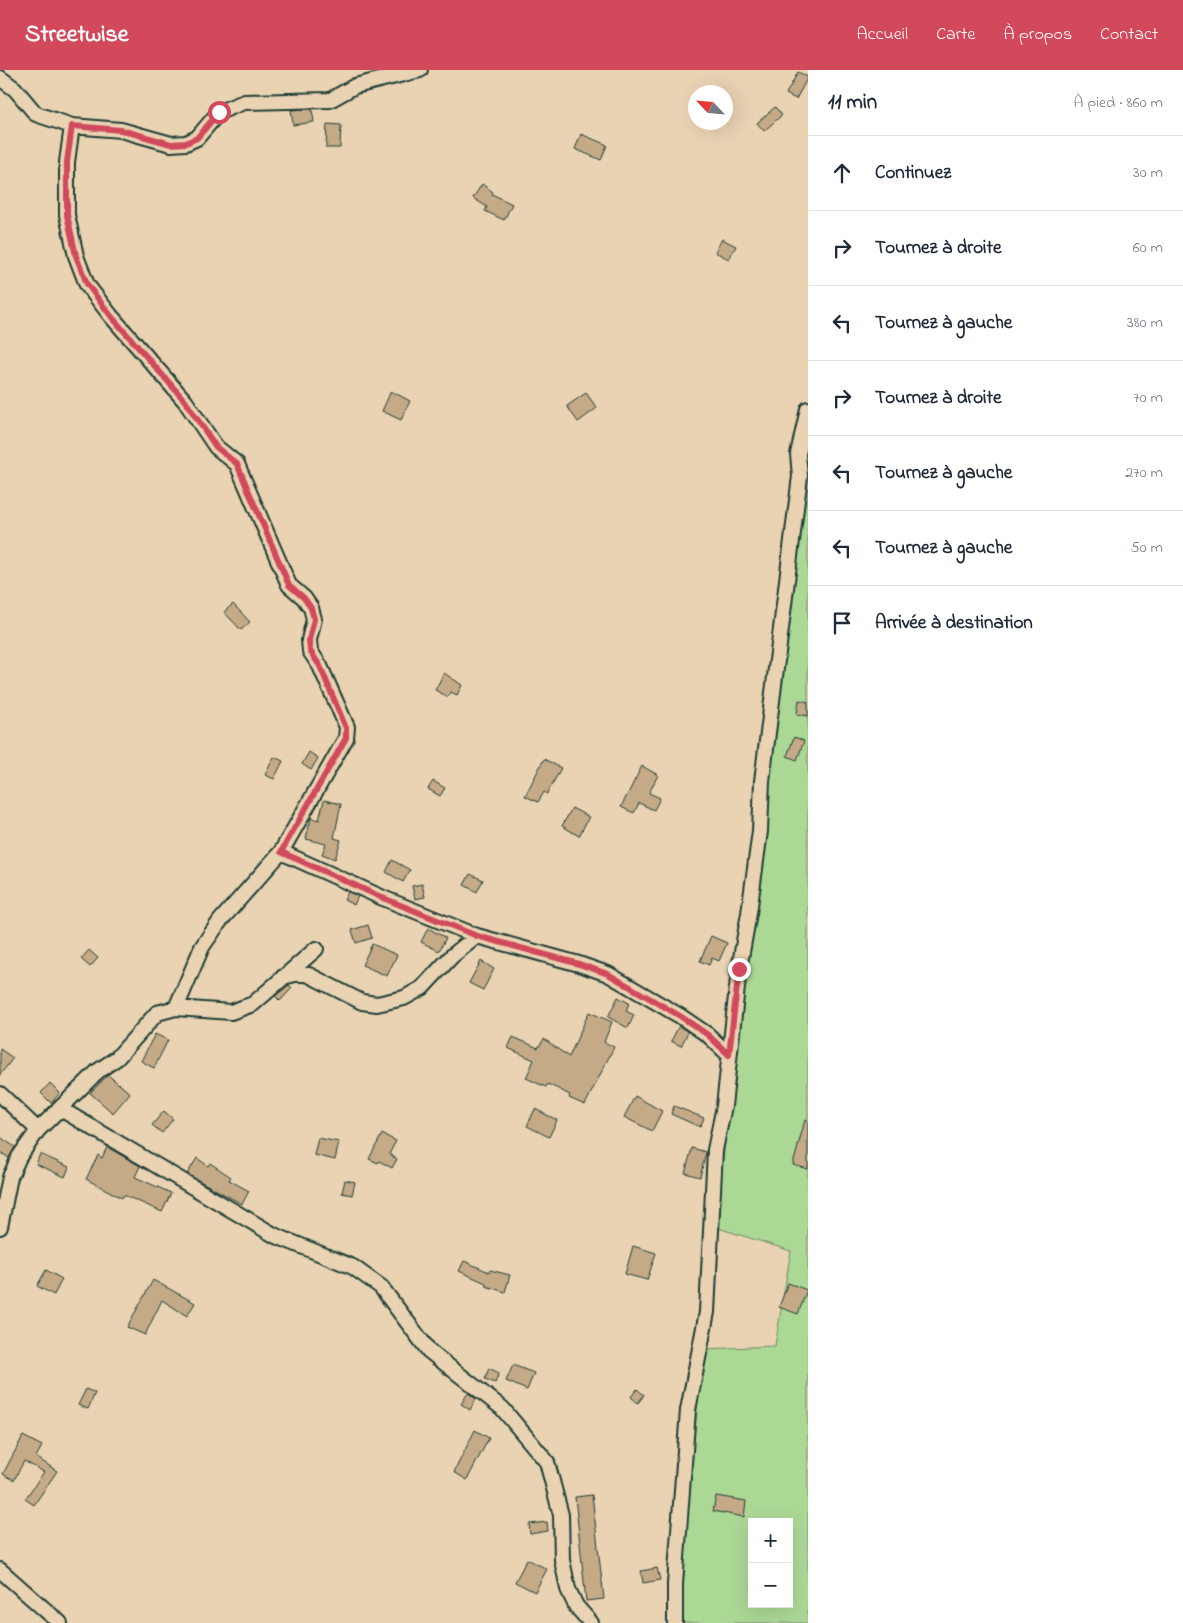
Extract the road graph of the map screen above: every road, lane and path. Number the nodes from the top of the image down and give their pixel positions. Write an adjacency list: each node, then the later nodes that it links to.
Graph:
1 (420, 70): 3 (street)
2 (0, 78): 3 (street)
3 (72, 126): 5 (street)
4 (808, 409): 10 (street)
5 (281, 852): 6 (street); 9 (street)
6 (477, 936): 8 (street); 10 (street)
7 (316, 950): 8 (street)
8 (283, 977): 9 (street)
9 (176, 1008): 12 (street)
10 (729, 1055): 18 (street)
11 (0, 1094): 13 (street)
12 (58, 1108): 13 (street); 17 (street)
13 (38, 1130): 14 (street)
14 (0, 1227)
15 (0, 1570): 16 (street)
16 (60, 1623)
17 (591, 1623)
18 (675, 1623)

